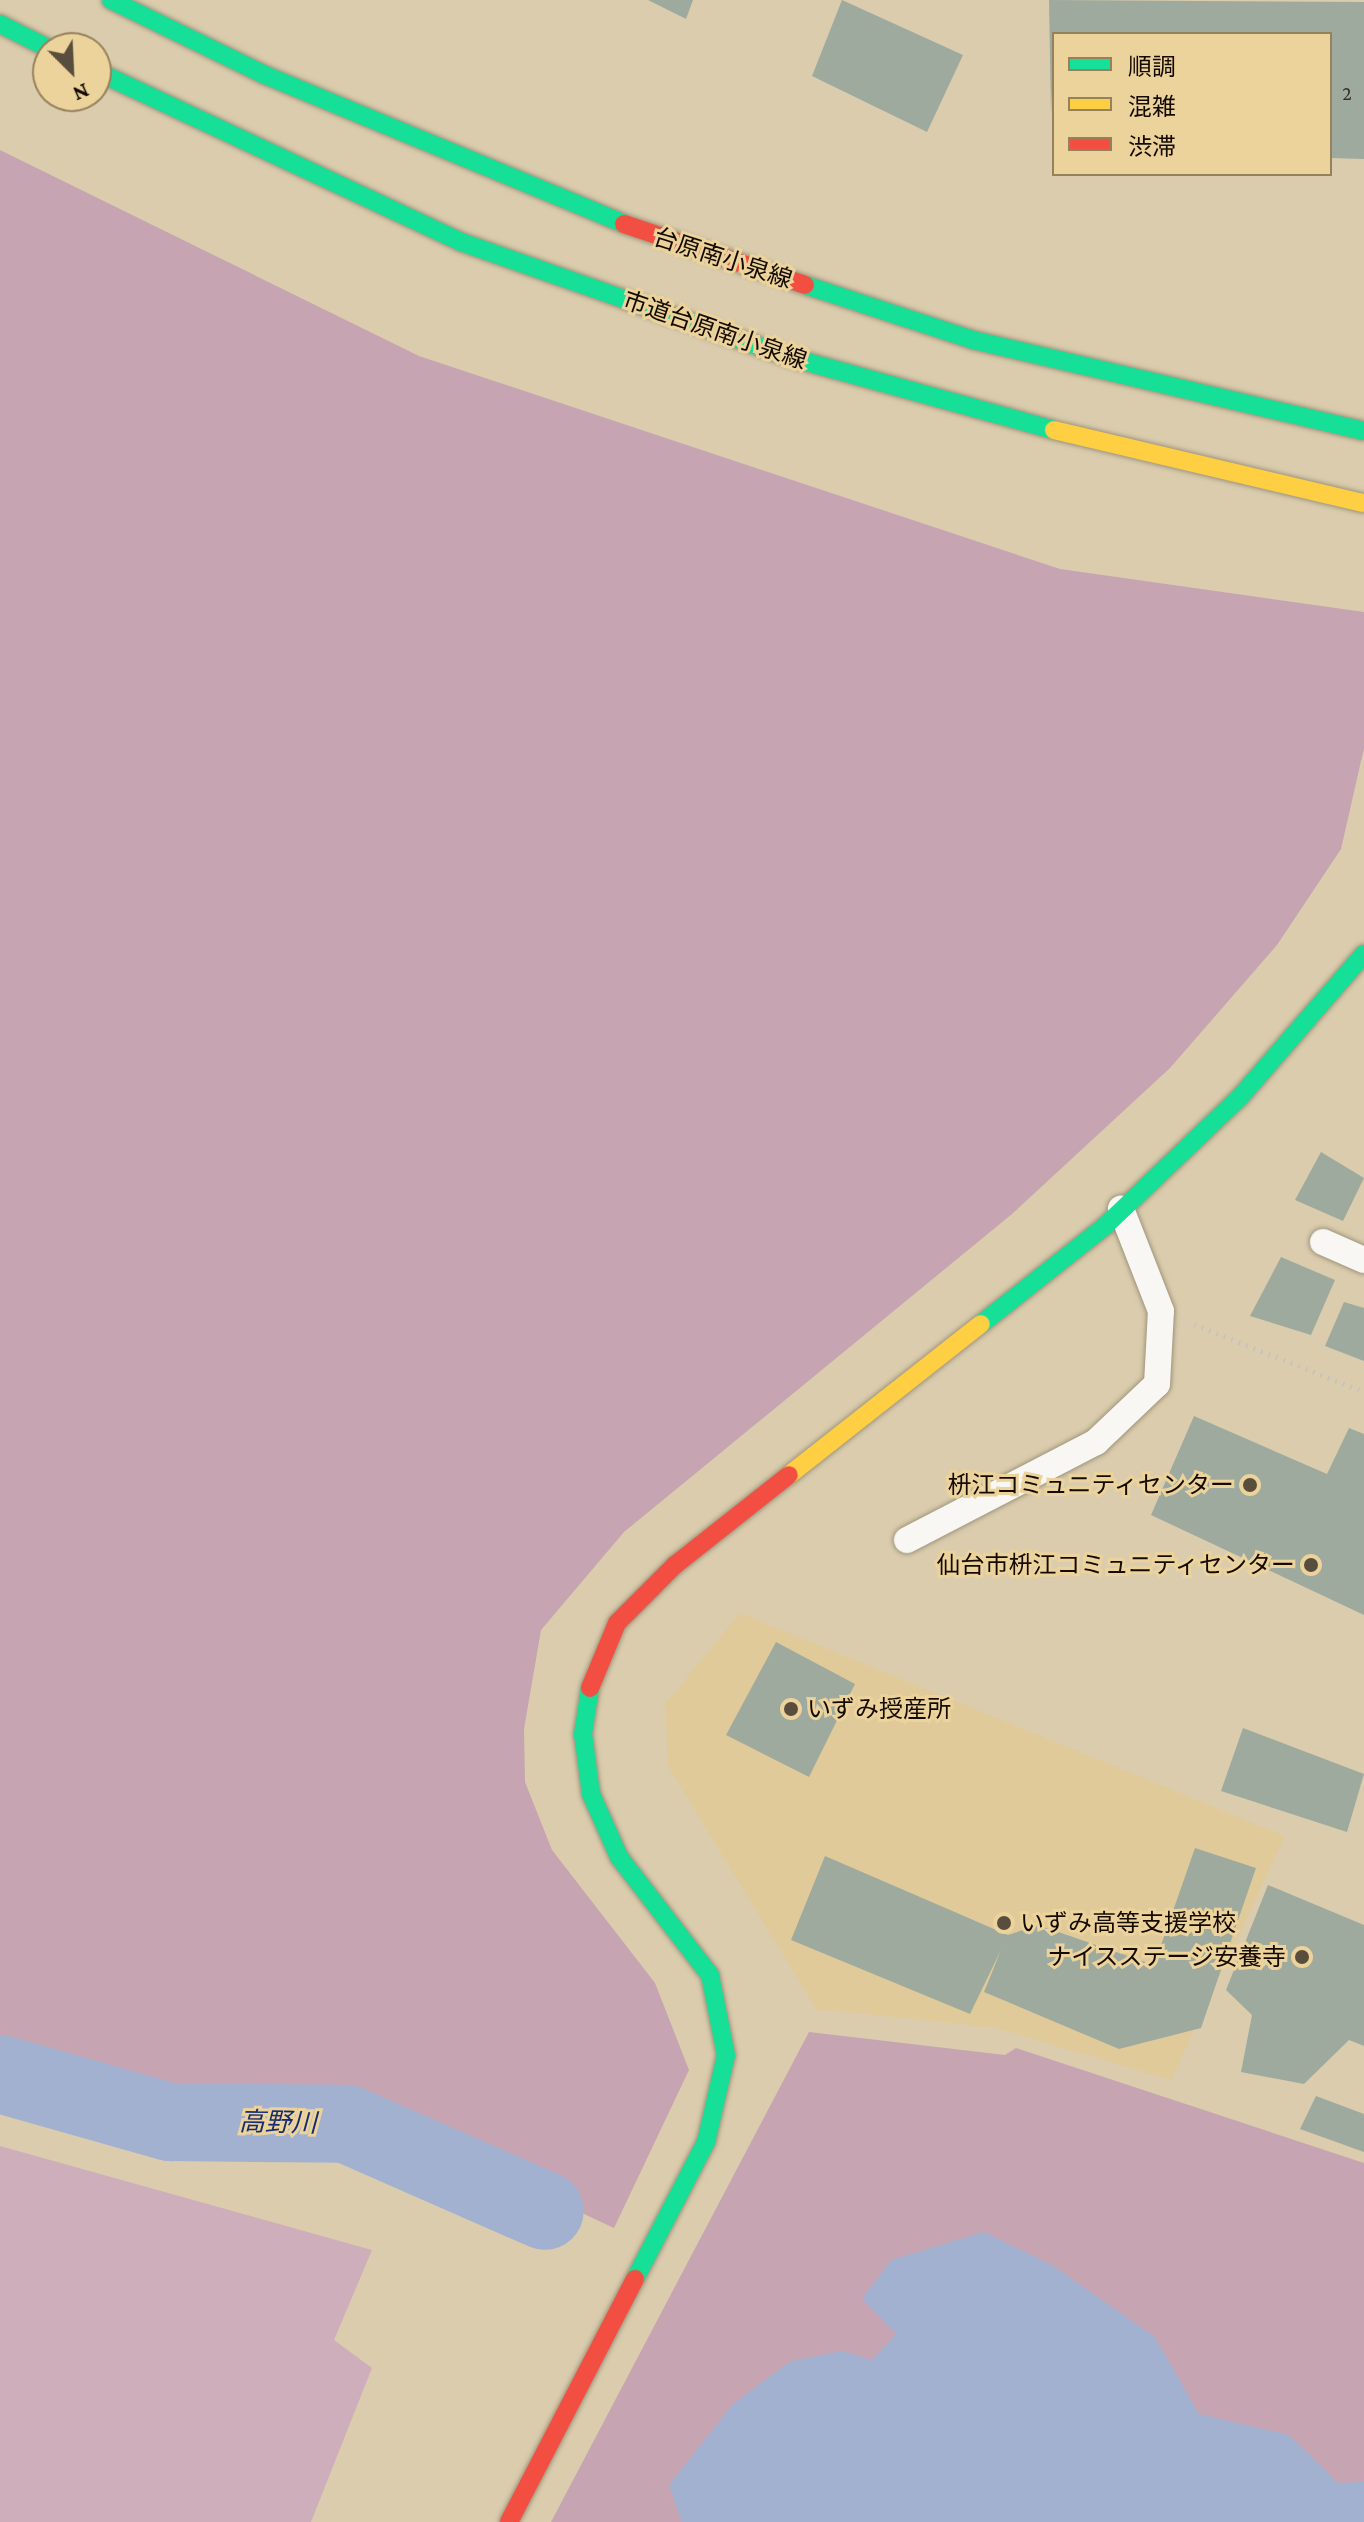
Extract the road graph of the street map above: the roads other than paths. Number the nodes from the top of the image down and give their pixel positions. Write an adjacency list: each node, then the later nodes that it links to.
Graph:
1 (111, 0): 5 (street, 台原南小泉線)
2 (0, 24): 3 (street)
3 (32, 40)
4 (112, 78): 6 (street, 市道台原南小泉線)
5 (1364, 431)
6 (1364, 503)
7 (1364, 954): 8 (street)
8 (1121, 1209): 11 (lane); 12 (street)
9 (1323, 1242): 10 (lane)
10 (1364, 1260)
11 (907, 1540)
12 (509, 2522)

